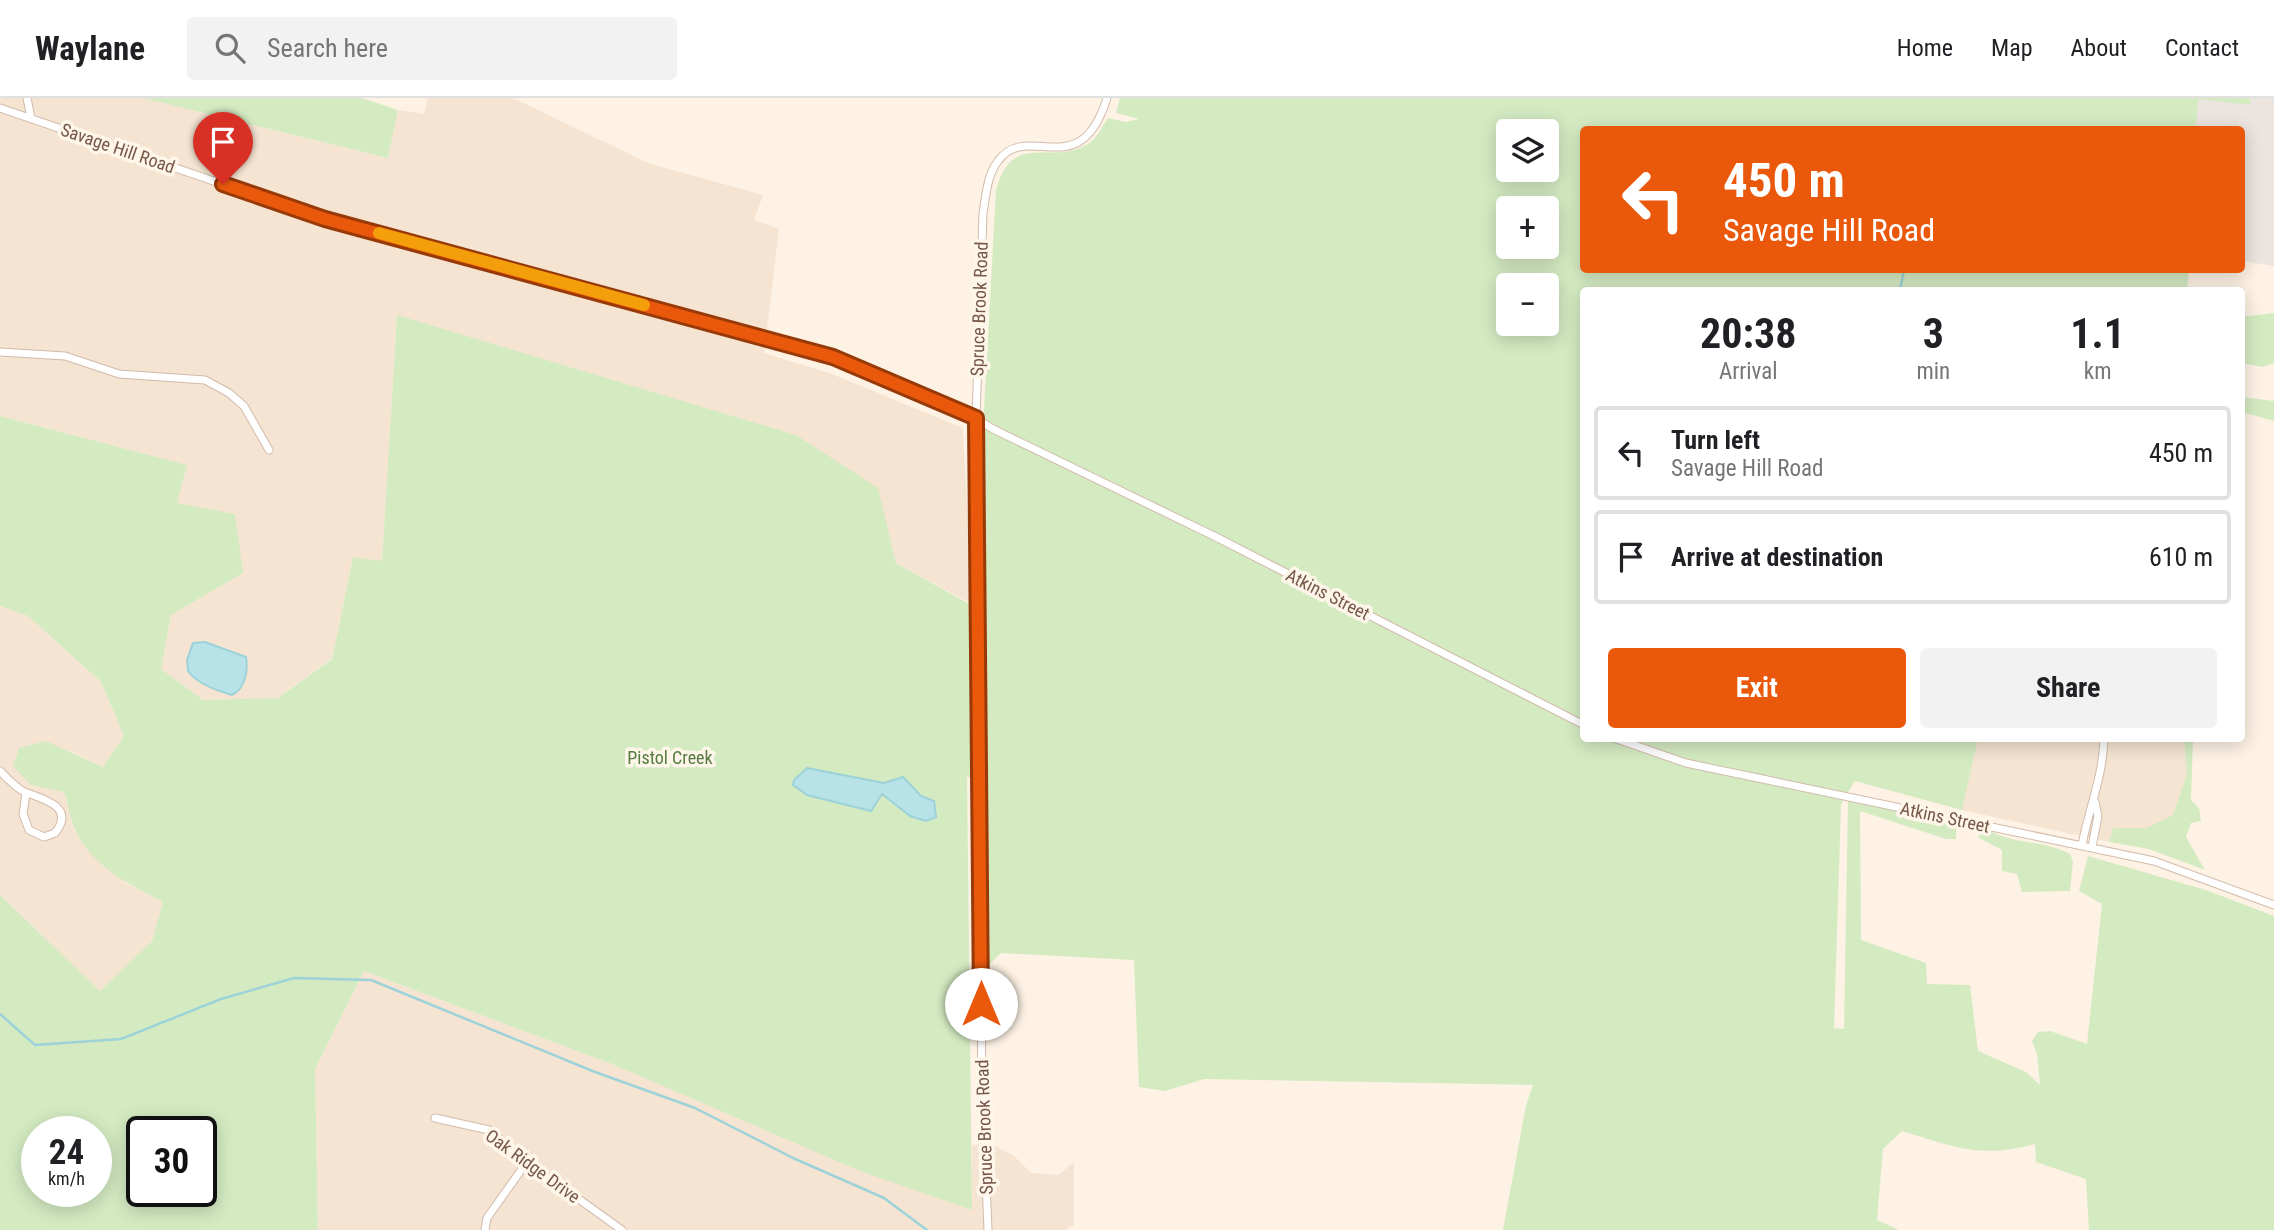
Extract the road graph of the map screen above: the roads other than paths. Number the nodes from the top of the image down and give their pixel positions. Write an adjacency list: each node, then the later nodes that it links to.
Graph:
1 (27, 98): 4 (street)
2 (1107, 98): 6 (street, Spruce Brook Road)
3 (0, 108): 4 (street, Savage Hill Road)
4 (31, 118): 6 (street, Savage Hill Road)
5 (0, 352): 7 (street)
6 (976, 418): 8 (street, Savage Hill Road); 22 (street, Spruce Brook Road)
7 (269, 450)
8 (1071, 465): 9 (street, Atkins Street)
9 (1580, 723)
10 (1626, 742): 15 (street, Atkins Street)
11 (2104, 742): 14 (street)
12 (0, 771): 13 (street)
13 (26, 793): 13 (street)
14 (2095, 802): 15 (street); 16 (street)
15 (2082, 845): 16 (street, Atkins Street)
16 (2092, 847): 17 (street, Atkins Street)
17 (2274, 905)
18 (435, 1118): 19 (street, Oak Ridge Drive)
19 (527, 1162): 20 (street); 21 (street, Oak Ridge Drive)
20 (485, 1230)
21 (622, 1230)
22 (988, 1230)

